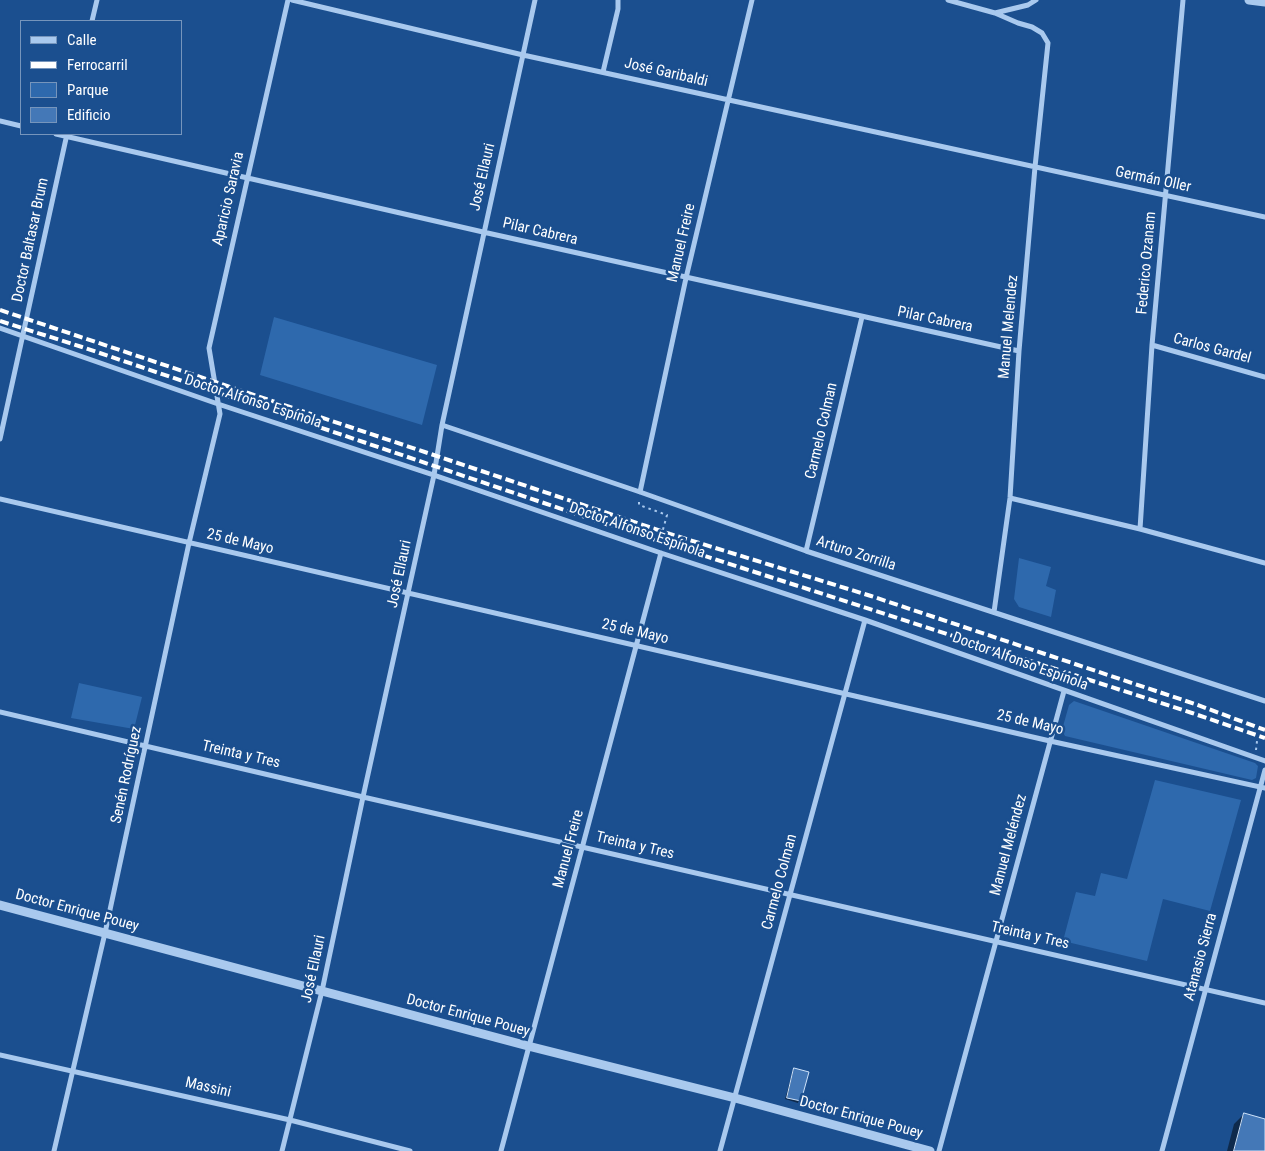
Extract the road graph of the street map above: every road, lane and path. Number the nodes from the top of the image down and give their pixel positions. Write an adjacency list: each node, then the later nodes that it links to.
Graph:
1 (97, 0): 12 (street)
2 (290, 0): 13 (street, José Garibaldi); 20 (street, Aparicio Saravia)
3 (535, 0): 13 (street, José Ellauri)
4 (618, 0): 14 (street)
5 (752, 0): 15 (street, Manuel Freire)
6 (948, 0): 11 (street)
7 (1036, 0): 11 (street)
8 (1183, 0): 21 (street, Federico Ozanam)
9 (1248, 0): 10 (street)
10 (1265, 2)
11 (995, 13): 19 (street, Manuel Melendez)
12 (92, 20)
13 (523, 55): 14 (street, José Garibaldi); 23 (street, José Ellauri)
14 (604, 72): 15 (street, José Garibaldi)
15 (728, 100): 19 (street, José Garibaldi); 24 (street, Manuel Freire)
16 (0, 121): 17 (street)
17 (20, 126)
18 (66, 135): 20 (street, Pilar Cabrera); 27 (street, Doctor Baltasar Brum)
19 (1035, 167): 21 (street, Germán Oller); 29 (street, Manuel Melendez)
20 (247, 179): 23 (street, Pilar Cabrera); 31 (street, Aparicio Saravia)
21 (1165, 196): 22 (street, Germán Oller); 28 (street, Federico Ozanam)
22 (1265, 217)
23 (483, 232): 24 (street, Pilar Cabrera); 32 (street, José Ellauri)
24 (686, 278): 25 (street, Pilar Cabrera); 35 (street, Manuel Freire)
25 (862, 317): 29 (street, Pilar Cabrera); 40 (street, Carmelo Colman)
26 (0, 328): 27 (street, Doctor Alfonso Espínola)
27 (23, 335): 31 (street, Doctor Alfonso Espínola); 33 (street, Doctor Baltasar Brum)
28 (1152, 345): 30 (street, Carlos Gardel); 38 (street, Federico Ozanam)
29 (1019, 351): 37 (street, Manuel Melendez)
30 (1265, 377)
31 (218, 404): 34 (street, Doctor Alfonso Espínola); 39 (street, Senén Rodríguez)
32 (442, 425): 34 (street, José Ellauri); 35 (street, Arturo Zorrilla)
33 (0, 439)
34 (434, 474): 41 (street, Doctor Alfonso Espínola); 43 (street, José Ellauri)
35 (640, 492): 40 (street, Arturo Zorrilla); 41 (path)
36 (0, 498): 39 (street, 25 de Mayo)
37 (1010, 498): 38 (street); 44 (street, Manuel Melendez)
38 (1140, 529): 42 (street)
39 (189, 543): 43 (street, 25 de Mayo); 52 (street, Senén Rodríguez)
40 (806, 551): 44 (street, Arturo Zorrilla)
41 (659, 552): 45 (street, Doctor Alfonso Espínola); 46 (street, Manuel Freire)
42 (1265, 563)
43 (408, 592): 46 (street, 25 de Mayo); 56 (street, José Ellauri)
44 (994, 612): 49 (street, Arturo Zorrilla)
45 (865, 620): 47 (street, Doctor Alfonso Espínola); 48 (street, Carmelo Colman)
46 (636, 645): 48 (street, 25 de Mayo); 57 (street, Manuel Freire)
47 (1064, 691): 51 (street, Manuel Meléndez); 53 (street, Doctor Alfonso Espínola)
48 (845, 693): 51 (street, 25 de Mayo); 58 (street, Carmelo Colman)
49 (1265, 701)
50 (0, 712): 52 (street, Treinta y Tres)
51 (1050, 741): 55 (street, 25 de Mayo); 61 (street, Manuel Meléndez)
52 (146, 745): 56 (street, Treinta y Tres); 60 (street, Senén Rodríguez)
53 (1265, 761)
54 (1265, 770): 55 (street, Atanasio Sierra)
55 (1263, 787): 62 (street, Atanasio Sierra)
56 (363, 797): 57 (street, Treinta y Tres); 63 (street, José Ellauri)
57 (583, 847): 58 (street, Treinta y Tres); 65 (street, Manuel Freire)
58 (790, 894): 61 (street, Treinta y Tres); 68 (street, Carmelo Colman)
59 (0, 905): 60 (street, Doctor Enrique Pouey)
60 (105, 933): 63 (street, Doctor Enrique Pouey); 67 (street, Senén Rodríguez)
61 (996, 942): 62 (street, Treinta y Tres); 76 (street, Manuel Meléndez)
62 (1206, 989): 64 (street, Treinta y Tres); 77 (street, Atanasio Sierra)
63 (322, 991): 65 (street, Doctor Enrique Pouey); 69 (street, José Ellauri)
64 (1265, 1003)
65 (528, 1046): 68 (street, Doctor Enrique Pouey); 73 (street, Manuel Freire)
66 (0, 1055): 67 (street, Massini)
67 (72, 1070): 69 (street, Massini); 70 (street, Senén Rodríguez)
68 (735, 1098): 74 (street, Carmelo Colman); 75 (street, Doctor Enrique Pouey)
69 (290, 1120): 71 (street, José Ellauri); 72 (street, Massini)
70 (54, 1151)
71 (282, 1151)
72 (410, 1151)
73 (501, 1151)
74 (720, 1151)
75 (930, 1151)
76 (939, 1151)
77 (1162, 1151)

